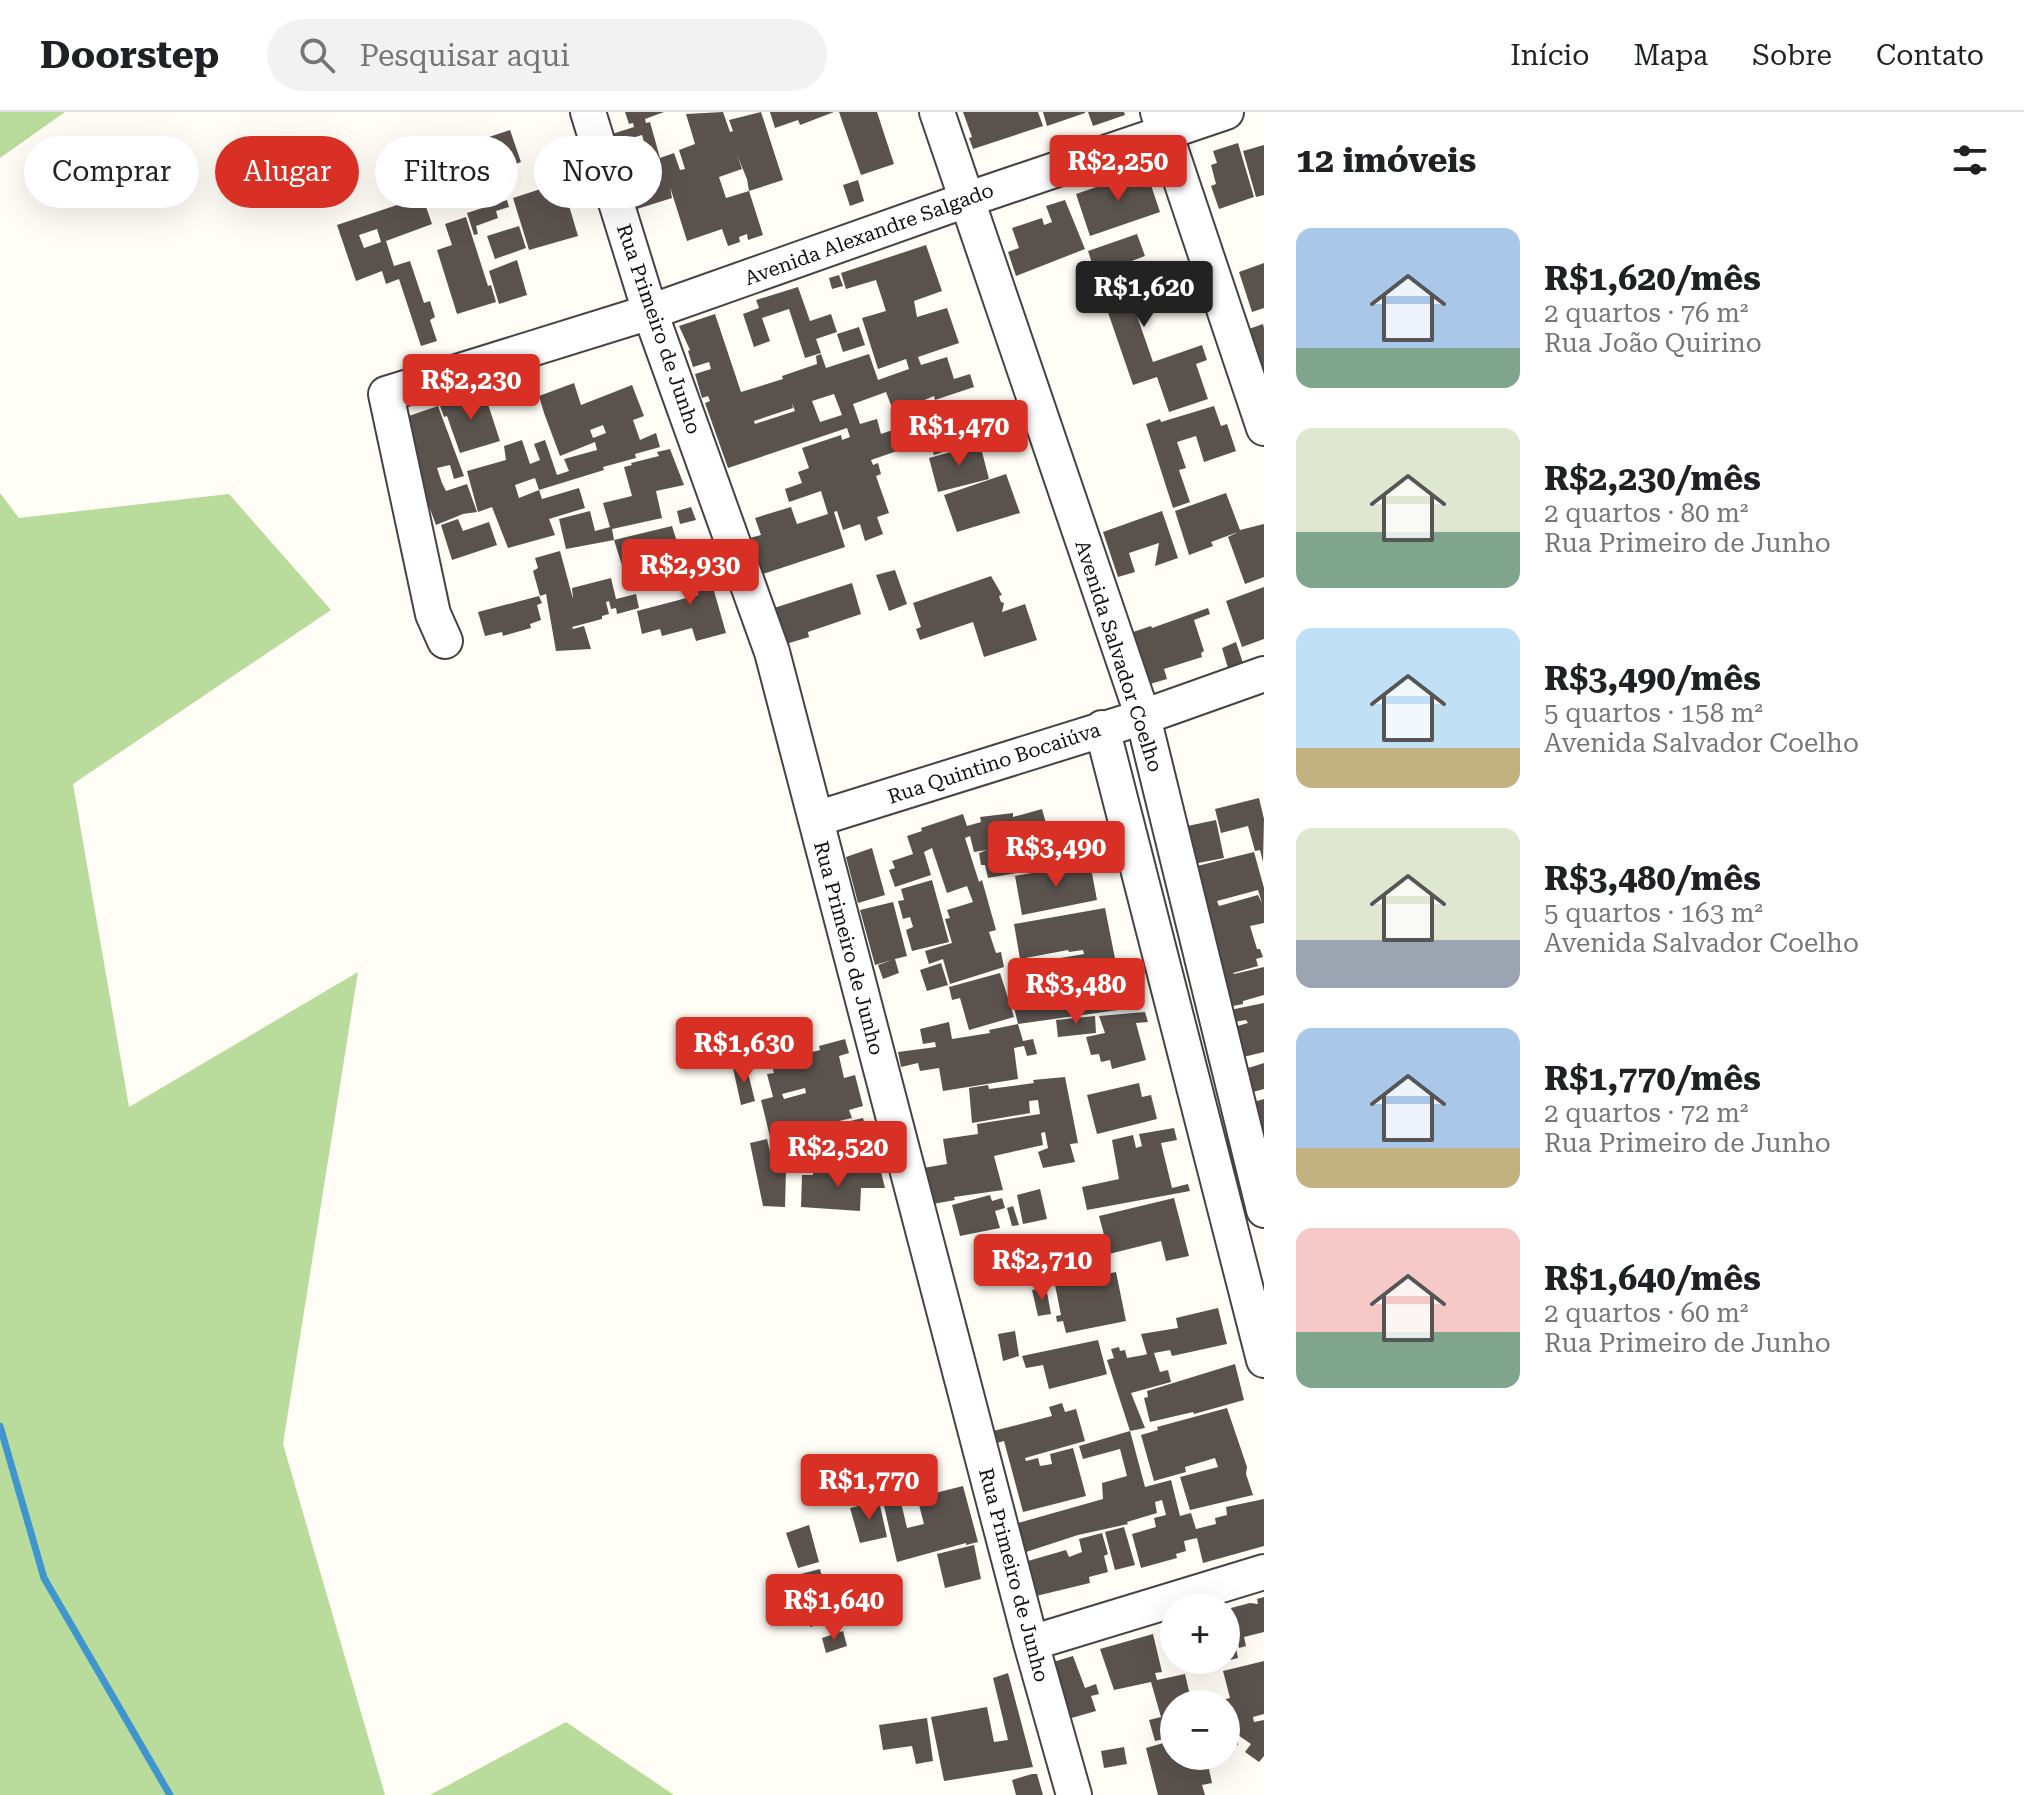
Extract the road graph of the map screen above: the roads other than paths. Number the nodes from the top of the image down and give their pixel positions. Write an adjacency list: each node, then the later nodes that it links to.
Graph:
1 (588, 112): 6 (street, Rua Primeiro de Junho)
2 (937, 112): 5 (street, Avenida Salvador Coelho)
3 (1226, 112): 4 (street, Avenida Alexandre Salgado)
4 (1162, 122): 5 (street, Avenida Alexandre Salgado); 7 (street)
5 (966, 200): 6 (street, Avenida Alexandre Salgado); 10 (street, Avenida Salvador Coelho)
6 (650, 312): 8 (street, Avenida Alexandre Salgado); 12 (street, Rua Primeiro de Junho)
7 (1264, 428)
8 (445, 641)
9 (1264, 674): 10 (street, Rua Quintino Bocaiúva)
10 (1143, 717): 11 (street, Rua Quintino Bocaiúva); 13 (street, Avenida Salvador Coelho)
11 (1102, 728): 12 (street, Rua Quintino Bocaiúva); 14 (street, Avenida Salvador Coelho)
12 (816, 819): 16 (street, Rua Primeiro de Junho)
13 (1264, 1210)
14 (1264, 1360)
15 (1264, 1572): 16 (street)
16 (1031, 1643): 17 (street, Rua Primeiro de Junho)
17 (1074, 1795)

